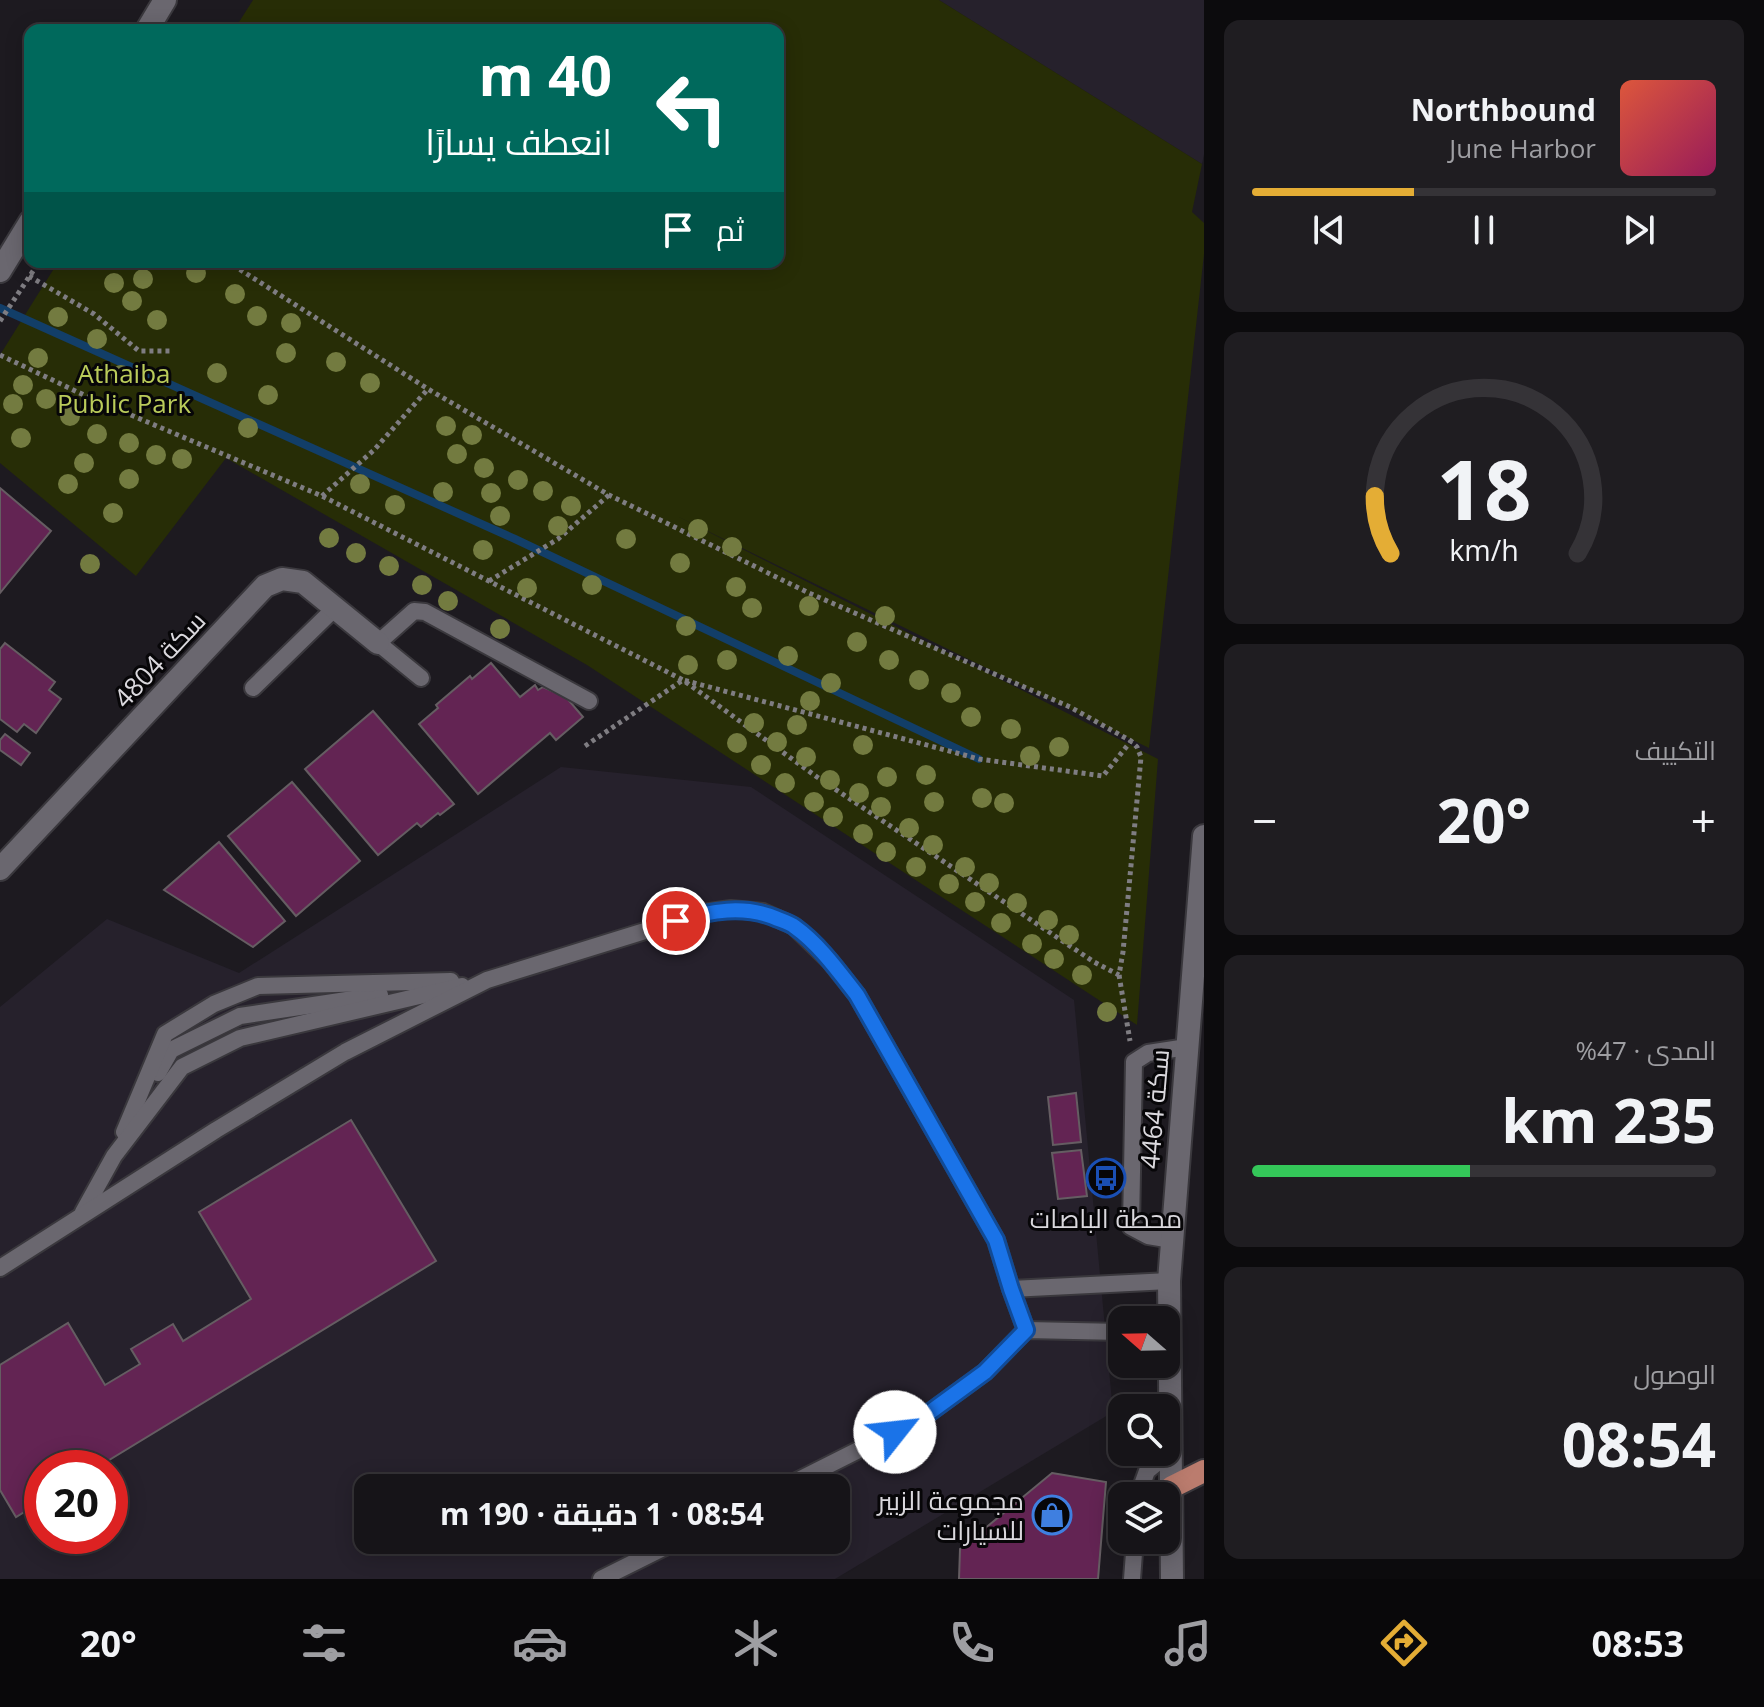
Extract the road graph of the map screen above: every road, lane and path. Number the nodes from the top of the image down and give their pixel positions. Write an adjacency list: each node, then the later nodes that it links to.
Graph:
1 (165, 0): 2 (street)
2 (151, 24)
3 (24, 232): 6 (street)
4 (35, 268): 7 (path)
5 (237, 268): 11 (path)
6 (0, 271)
7 (29, 276): 8 (path); 9 (path)
8 (2, 318)
9 (173, 351)
10 (0, 355): 13 (path)
11 (428, 389): 12 (path); 13 (path)
12 (609, 495): 14 (path); 21 (path)
13 (322, 496): 14 (path)
14 (488, 582): 18 (path)
15 (335, 608): 16 (street, سكة 4804); 19 (lane); 24 (street, سكة 4804)
16 (378, 643): 17 (lane); 20 (lane)
17 (421, 678)
18 (683, 680): 21 (path); 22 (path); 25 (path)
19 (253, 688)
20 (589, 701)
21 (1131, 741): 25 (path)
22 (585, 746)
23 (1204, 836): 27 (street, سكة 4464)
24 (0, 869)
25 (1119, 975): 28 (path)
26 (487, 980): 29 (lane); 29 (lane); 30 (lane); 34 (lane)
27 (1187, 1047): 28 (lane); 31 (street, سكة 4464)
28 (1134, 1062): 31 (lane)
29 (114, 1156): 30 (lane)
30 (82, 1215): 32 (lane)
31 (1172, 1240): 33 (street, سكة 4464)
32 (0, 1268)
33 (1169, 1281): 34 (lane); 35 (street, سكة 4464)
34 (1011, 1289): 36 (lane)
35 (1169, 1306)
36 (1026, 1330): 37 (lane); 39 (lane)
37 (1108, 1332)
38 (1204, 1471): 40 (highway)
39 (811, 1474)
40 (1180, 1483)
41 (651, 1554): 44 (lane)
42 (1134, 1554): 45 (lane)
43 (1172, 1554): 46 (street, سكة 4464)
44 (601, 1579)
45 (1132, 1579)
46 (1172, 1579)

